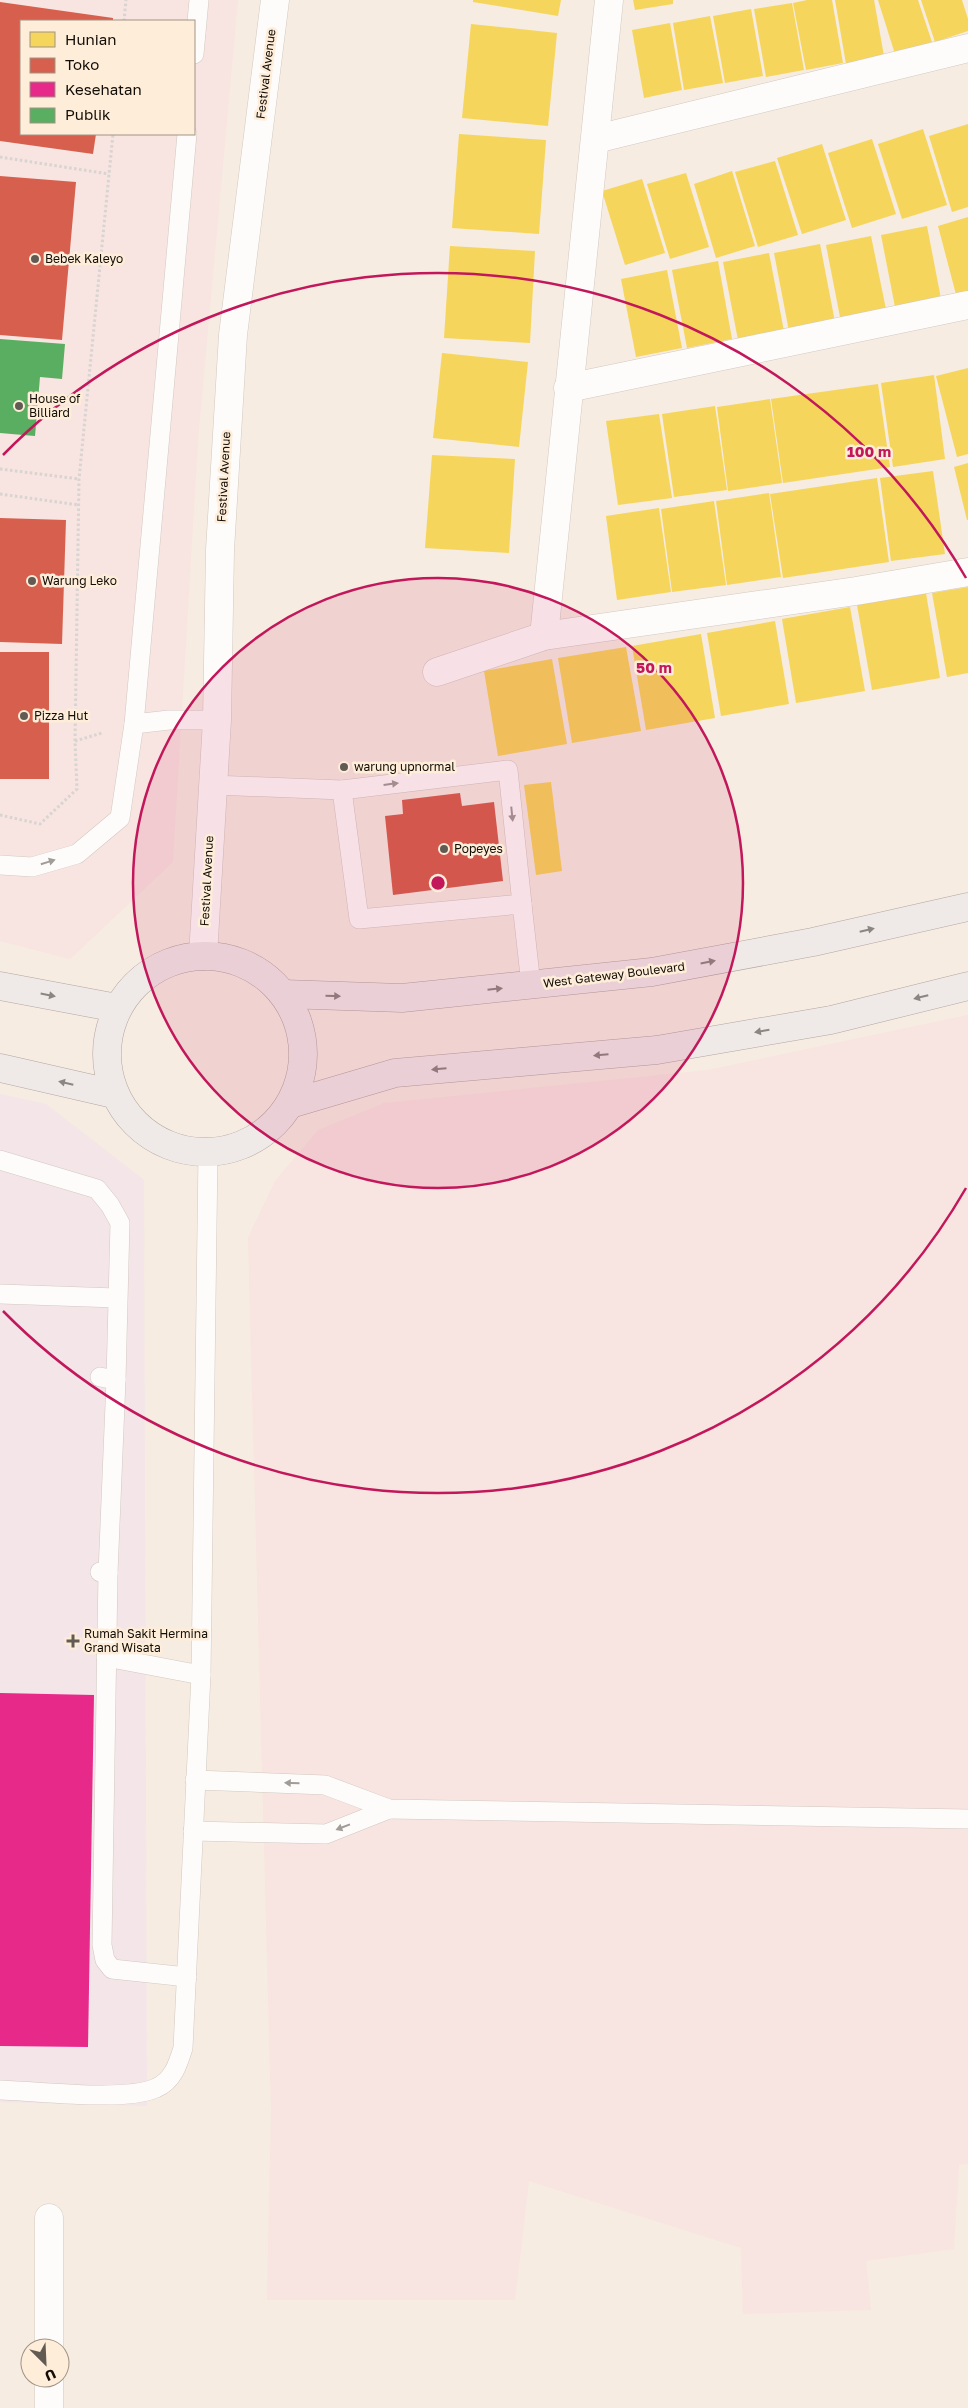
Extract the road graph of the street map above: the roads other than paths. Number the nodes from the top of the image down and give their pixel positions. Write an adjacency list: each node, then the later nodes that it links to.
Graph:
1 (198, 0): 4 (lane)
2 (275, 0): 13 (street, Festival Avenue)
3 (609, 0): 7 (street)
4 (195, 40)
5 (968, 48): 7 (street)
6 (187, 135): 14 (lane)
7 (596, 139): 9 (street)
8 (968, 305): 9 (street)
9 (568, 388): 11 (street)
10 (968, 572): 11 (street)
11 (544, 636): 12 (street)
12 (437, 672)
13 (216, 720): 14 (lane); 15 (street, Festival Avenue)
14 (134, 724): 17 (lane, one-way to 14)
15 (213, 785): 16 (lane); 20 (street, Festival Avenue)
16 (342, 790): 18 (lane); 18 (lane, one-way to 18)
17 (0, 865)
18 (522, 904): 21 (lane)
19 (968, 907): 21 (main road, West Gateway Boulevard, one-way to 19)
20 (203, 956): 24 (main road); 25 (main road)
21 (531, 985): 24 (main road, West Gateway Boulevard, one-way to 21)
22 (0, 986): 25 (main road, one-way to 25)
23 (968, 986): 28 (main road, one-way to 28)
24 (284, 994): 28 (main road)
25 (117, 1008): 27 (main road)
26 (0, 1068): 27 (main road, one-way to 26)
27 (114, 1094): 29 (main road)
28 (290, 1104): 29 (main road)
29 (208, 1153): 34 (lane)
30 (0, 1160): 32 (lane)
31 (0, 1294): 32 (lane)
32 (116, 1298): 33 (lane)
33 (106, 1657): 34 (lane); 39 (lane)
34 (201, 1675): 35 (lane)
35 (195, 1780): 36 (lane, one-way to 35); 38 (lane)
36 (389, 1809): 37 (lane); 38 (lane, one-way to 38)
37 (968, 1818)
38 (193, 1831): 39 (lane)
39 (186, 1977): 40 (lane)
40 (0, 2090)
41 (49, 2218): 42 (street)
42 (50, 2338)
43 (49, 2388): 44 (street)
44 (48, 2408)

